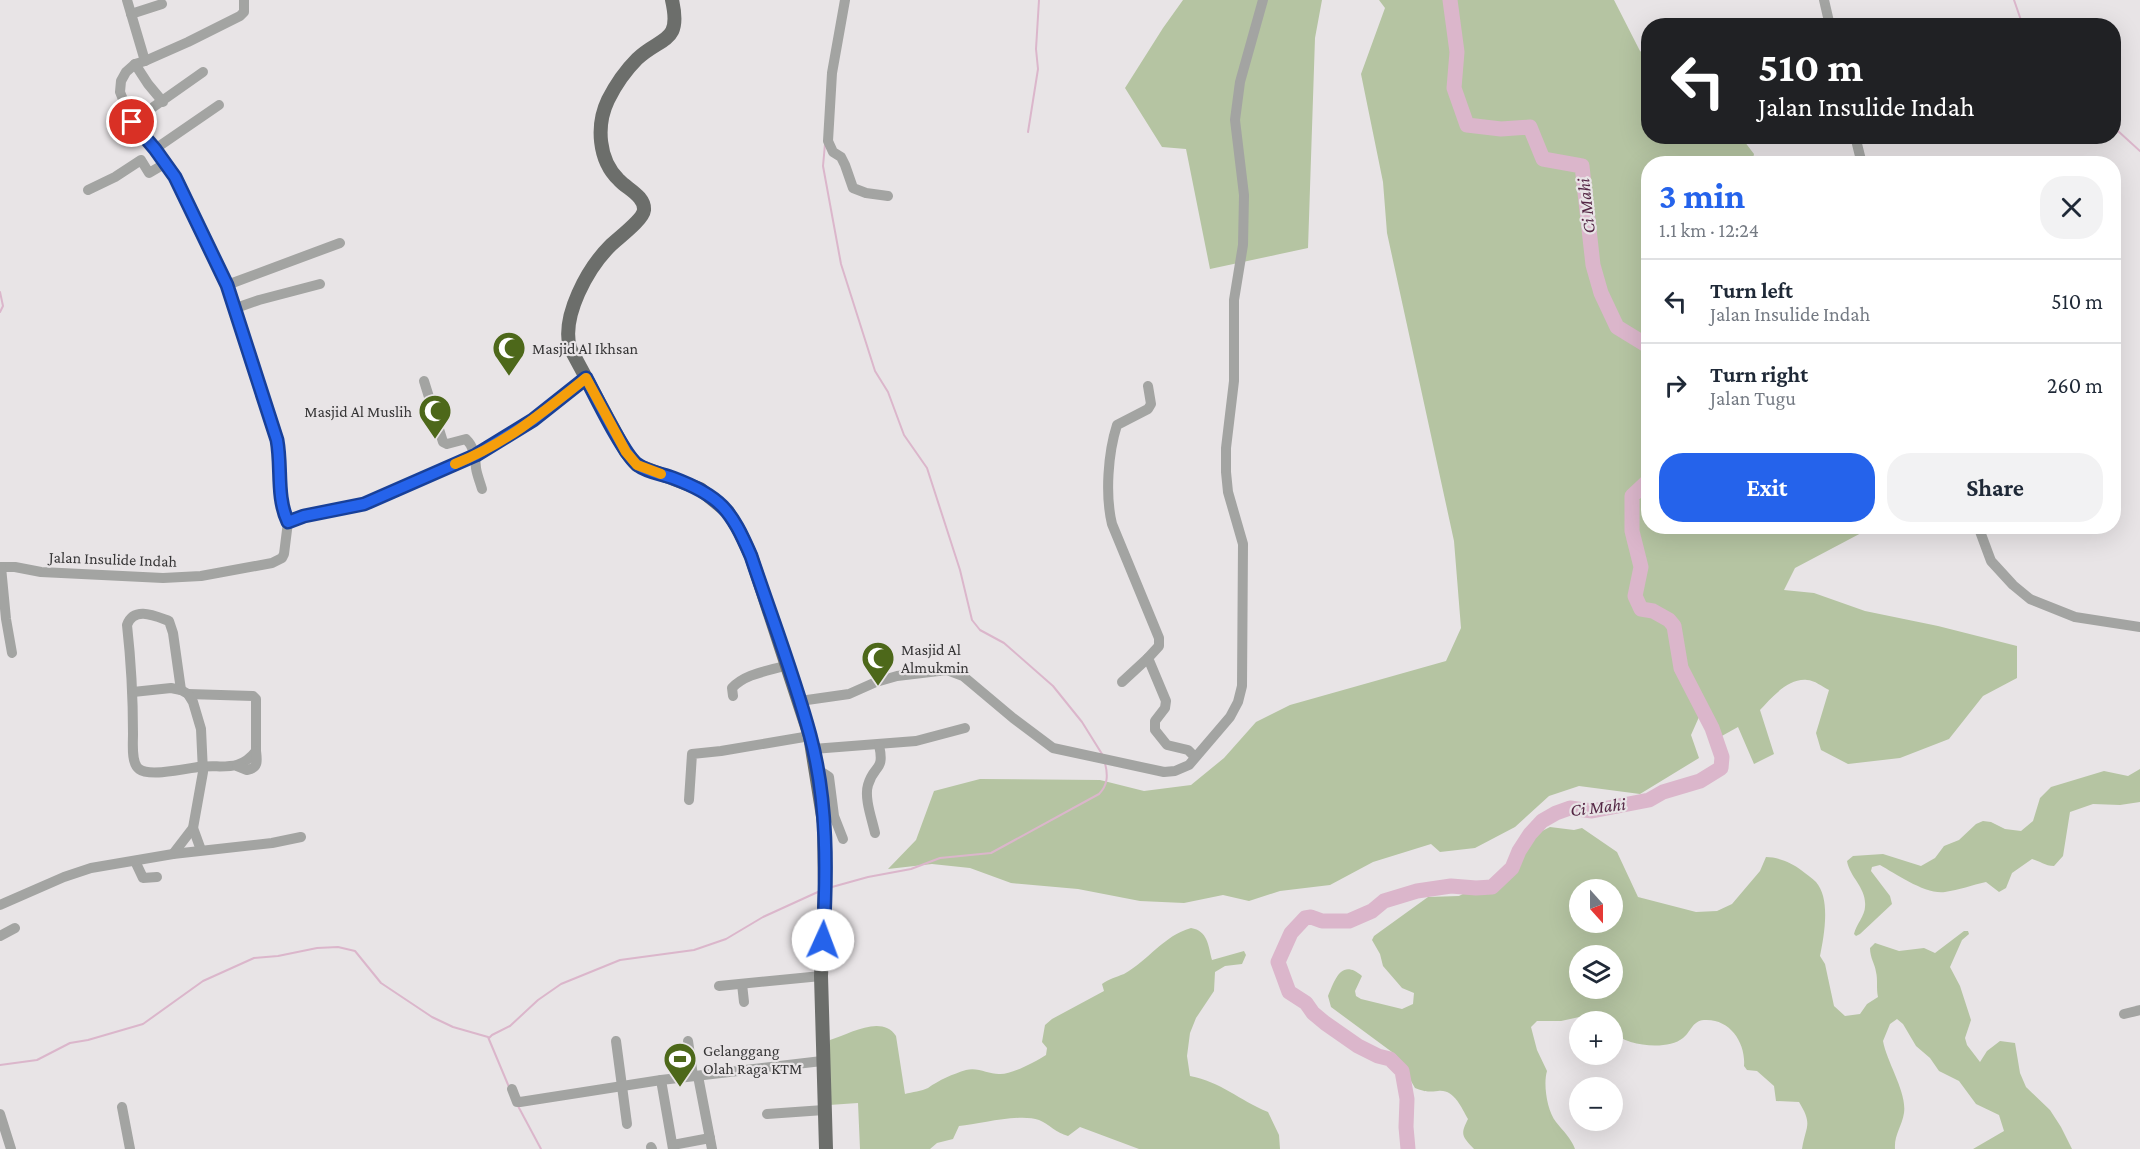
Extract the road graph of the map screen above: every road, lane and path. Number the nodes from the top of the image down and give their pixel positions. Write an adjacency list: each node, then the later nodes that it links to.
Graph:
1 (127, 0): 8 (street)
2 (244, 0): 10 (street)
3 (672, 0): 23 (main road)
4 (845, 0): 18 (street)
5 (1263, 0): 43 (street)
6 (1824, 0): 9 (street)
7 (162, 4): 8 (street)
8 (131, 15): 10 (street)
9 (1828, 18)
10 (140, 63): 12 (street); 14 (street)
11 (203, 72): 12 (street)
12 (163, 102): 14 (street)
13 (219, 105): 15 (street)
14 (132, 122): 15 (street)
15 (155, 149): 16 (street)
16 (166, 163): 17 (street); 21 (street)
17 (88, 190)
18 (888, 196)
19 (340, 243): 21 (street)
20 (320, 284): 22 (street)
21 (227, 285): 22 (street)
22 (236, 308): 28 (street)
23 (586, 378): 26 (street); 34 (main road)
24 (424, 381): 26 (street)
25 (1148, 386): 33 (street)
26 (476, 455): 27 (street); 28 (street)
27 (482, 489)
28 (288, 522): 30 (street, Jalan Insulide Indah)
29 (1981, 534): 31 (street)
30 (0, 567): 32 (street)
31 (2140, 627)
32 (12, 653)
33 (1148, 658): 35 (street); 43 (street)
34 (788, 665): 38 (street); 39 (main road)
35 (1122, 682)
36 (133, 692): 37 (street); 37 (street); 44 (street)
37 (185, 692): 44 (street); 44 (street)
38 (733, 696)
39 (800, 701): 41 (main road); 43 (street)
40 (965, 728): 42 (street)
41 (812, 742): 42 (street); 45 (main road); 46 (street)
42 (879, 745): 48 (street)
43 (1195, 757)
44 (203, 766): 47 (street)
45 (817, 774): 50 (street); 58 (main road)
46 (689, 800)
47 (193, 828): 51 (street); 52 (street)
48 (875, 833)
49 (301, 837): 51 (street)
50 (843, 839)
51 (201, 850): 52 (street)
52 (174, 854): 53 (street)
53 (135, 861): 54 (street); 55 (street)
54 (157, 878)
55 (1, 903)
56 (15, 928): 57 (street)
57 (0, 936)
58 (821, 976): 59 (street); 66 (main road)
59 (742, 984): 60 (street); 61 (street)
60 (719, 986)
61 (744, 1002)
62 (2140, 1010): 63 (street)
63 (2124, 1014)
64 (616, 1041): 69 (street)
65 (687, 1041): 67 (street)
66 (822, 1061): 67 (street); 72 (main road)
67 (695, 1076): 68 (street); 76 (street)
68 (661, 1080): 69 (street); 77 (street)
69 (621, 1087): 70 (street); 75 (street)
70 (512, 1089)
71 (122, 1107): 79 (street)
72 (824, 1110): 74 (street); 80 (main road)
73 (0, 1114): 78 (street)
74 (767, 1114)
75 (627, 1124)
76 (711, 1144): 77 (street)
77 (673, 1147)
78 (10, 1149)
79 (130, 1149)
80 (826, 1149)

